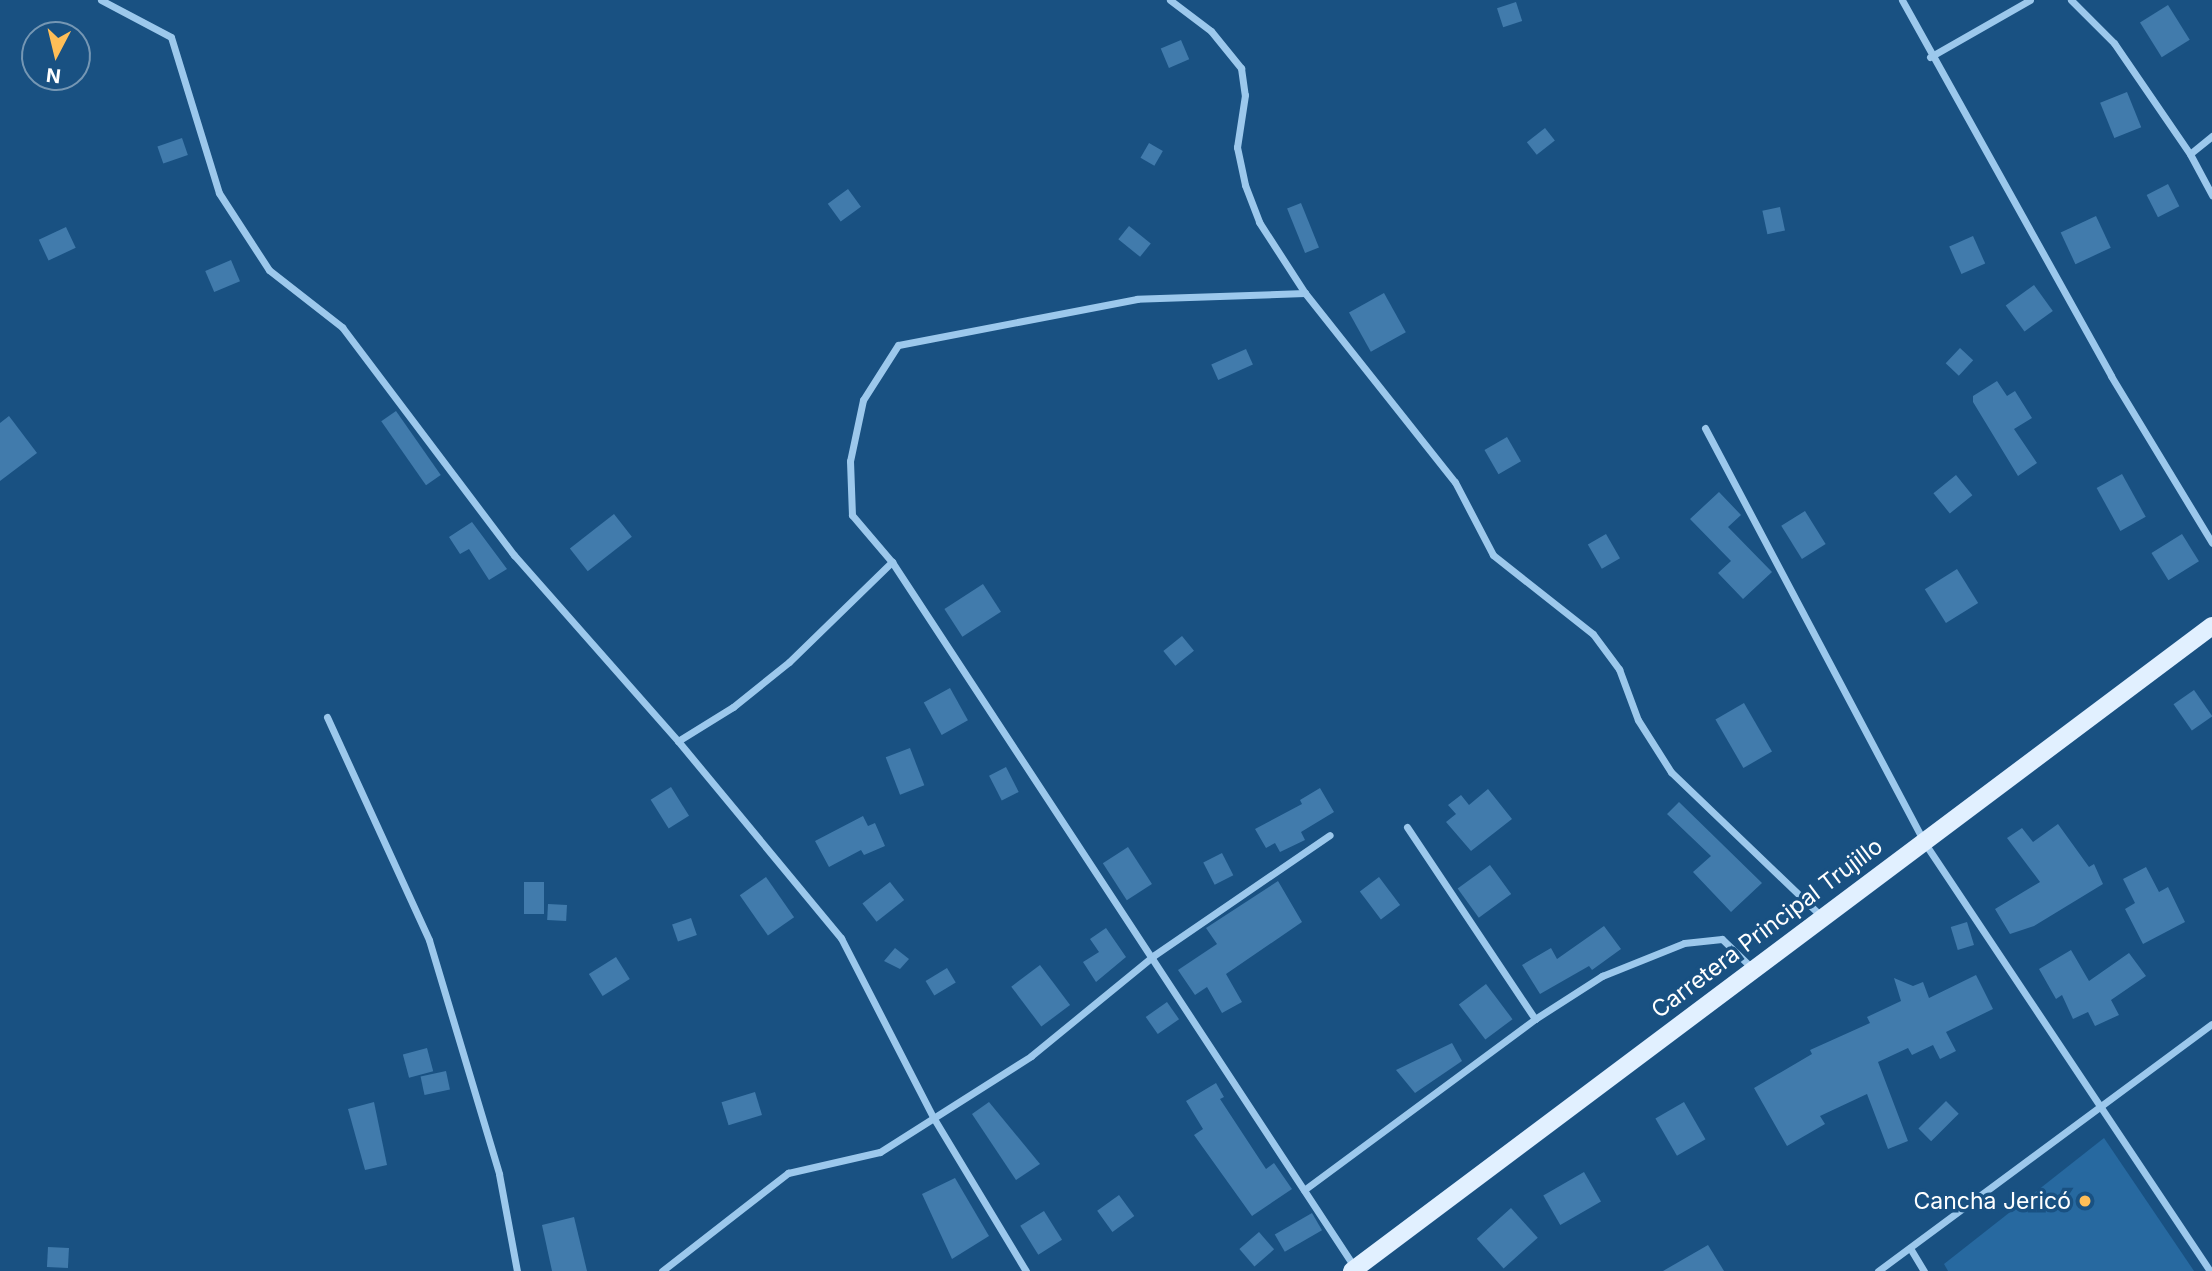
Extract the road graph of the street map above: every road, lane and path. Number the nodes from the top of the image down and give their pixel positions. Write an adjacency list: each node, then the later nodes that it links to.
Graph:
1 (101, 0): 16 (street)
2 (1170, 0): 10 (street)
3 (1902, 0): 6 (street)
4 (2030, 0): 6 (street)
5 (2071, 0): 8 (street)
6 (1930, 57): 12 (street)
7 (2212, 136): 8 (street)
8 (2190, 154): 9 (street)
9 (2212, 195)
10 (1305, 293): 13 (street); 20 (street)
11 (1705, 428): 19 (street)
12 (2212, 543)
13 (892, 562): 16 (street); 21 (street)
14 (2212, 626): 19 (main road, Carretera Principal Trujillo)
15 (327, 717): 30 (street)
16 (678, 741): 26 (street)
17 (1407, 827): 23 (street)
18 (1329, 835): 21 (street)
19 (1924, 842): 20 (main road, Carretera Principal Trujillo); 25 (street)
20 (1822, 917): 22 (main road, Carretera Principal Trujillo)
21 (1153, 956): 26 (street); 27 (street)
22 (1752, 968): 23 (street); 29 (main road, Carretera Principal Trujillo)
23 (1535, 1019): 27 (street)
24 (2212, 1024): 25 (street)
25 (2101, 1106): 28 (street); 35 (street)
26 (933, 1117): 31 (street); 32 (street)
27 (1304, 1190): 29 (street)
28 (1910, 1248): 33 (street); 34 (street)
29 (1354, 1270)
30 (517, 1271)
31 (662, 1271)
32 (1026, 1271)
33 (1878, 1271)
34 (1924, 1271)
35 (2210, 1271)

